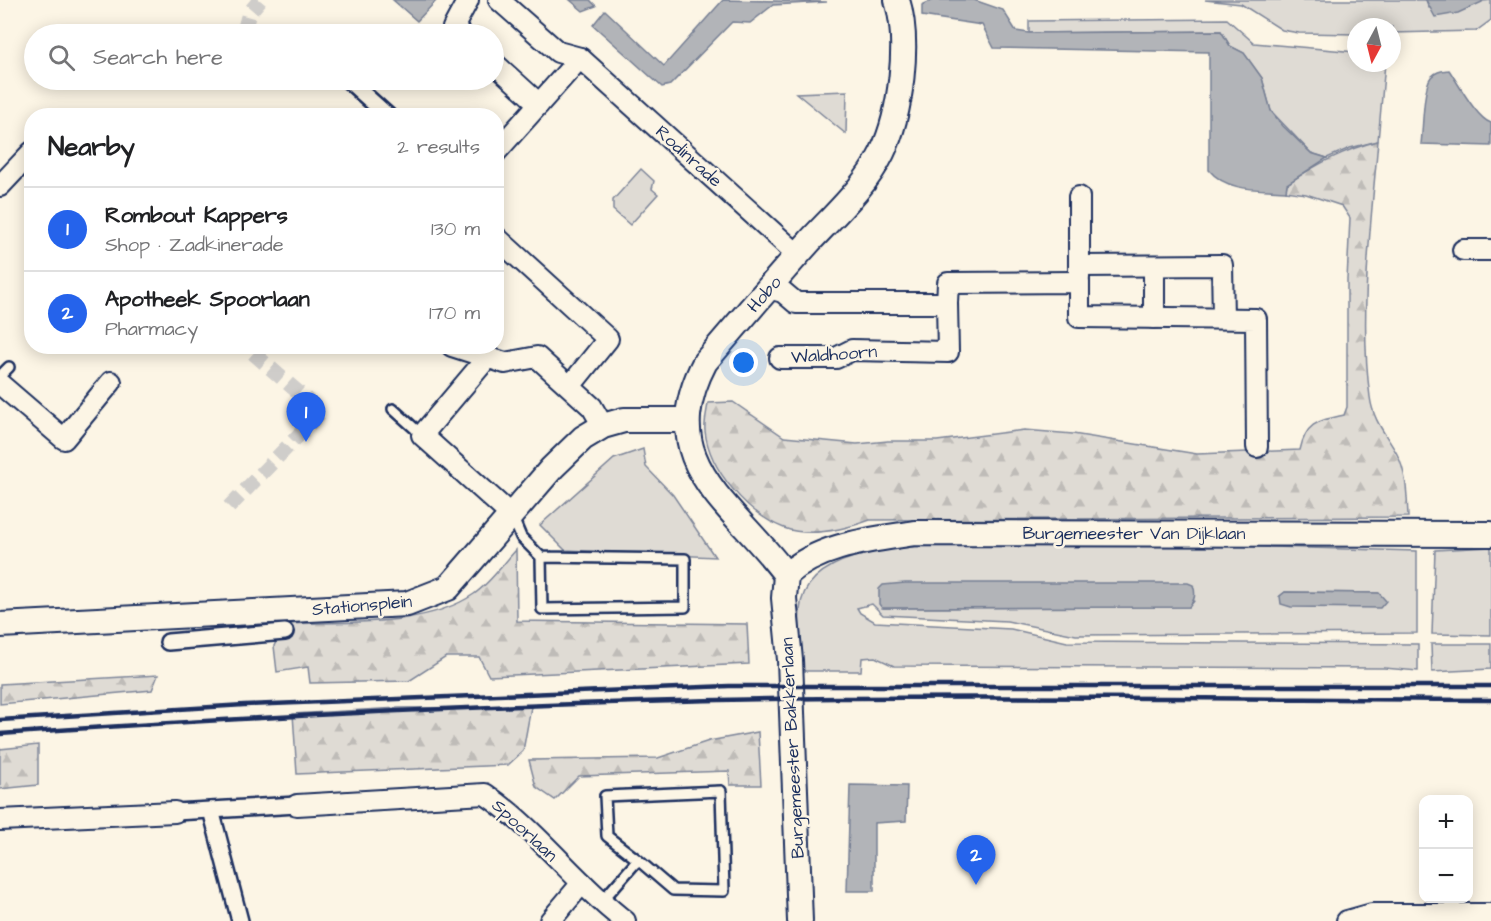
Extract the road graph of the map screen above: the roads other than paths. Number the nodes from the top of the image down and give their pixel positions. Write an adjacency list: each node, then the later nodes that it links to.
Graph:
1 (468, 0): 4 (street)
2 (500, 0): 5 (street, Rodinrade)
3 (897, 0): 17 (street, Hobo)
4 (455, 24)
5 (580, 58): 8 (street); 17 (street, Rodinrade)
6 (504, 72): 8 (street)
7 (359, 90): 9 (street)
8 (539, 104): 10 (street)
9 (379, 108)
10 (504, 143)
11 (24, 160): 12 (street)
12 (0, 186)
13 (1079, 197): 19 (street)
14 (504, 244): 30 (street)
15 (1463, 250): 16 (street)
16 (1491, 250)
17 (798, 255): 20 (street, Hobo)
18 (1154, 266): 19 (street, Waldhoorn); 22 (street); 23 (street, Waldhoorn)
19 (1079, 274): 21 (street, Waldhoorn); 22 (street)
20 (768, 288): 21 (street); 32 (street, Hobo)
21 (947, 303): 26 (street, Waldhoorn)
22 (1154, 318): 23 (street)
23 (1222, 318): 35 (street)
24 (475, 354): 25 (street)
25 (487, 358): 30 (street); 34 (street)
26 (780, 358)
27 (4, 375): 28 (lane); 29 (street)
28 (0, 376)
29 (111, 382)
30 (571, 385): 33 (street)
31 (393, 409): 34 (lane)
32 (686, 420): 33 (street, Stationsplein); 39 (street, Hobo)
33 (603, 426): 36 (street, Stationsplein)
34 (422, 435): 36 (street)
35 (1257, 447)
36 (512, 516): 38 (lane); 40 (street, Stationsplein)
37 (1491, 534): 39 (street, Burgemeester Van Dijklaan)
38 (541, 557): 38 (lane)
39 (786, 575): 55 (street, Burgemeester Bakkerlaan)
40 (0, 626)
41 (285, 632): 42 (street)
42 (168, 642)
43 (297, 805): 44 (street); 48 (street, Spoorlaan)
44 (211, 810): 45 (street); 52 (street)
45 (175, 812): 46 (street)
46 (0, 820)
47 (638, 860): 47 (lane); 49 (lane)
48 (582, 883): 49 (street, Spoorlaan); 53 (street)
49 (601, 902): 54 (street, Spoorlaan)
50 (1491, 914): 51 (street)
51 (1418, 918): 56 (street)
52 (240, 921)
53 (550, 921)
54 (625, 921)
55 (800, 921)
56 (1347, 921)

